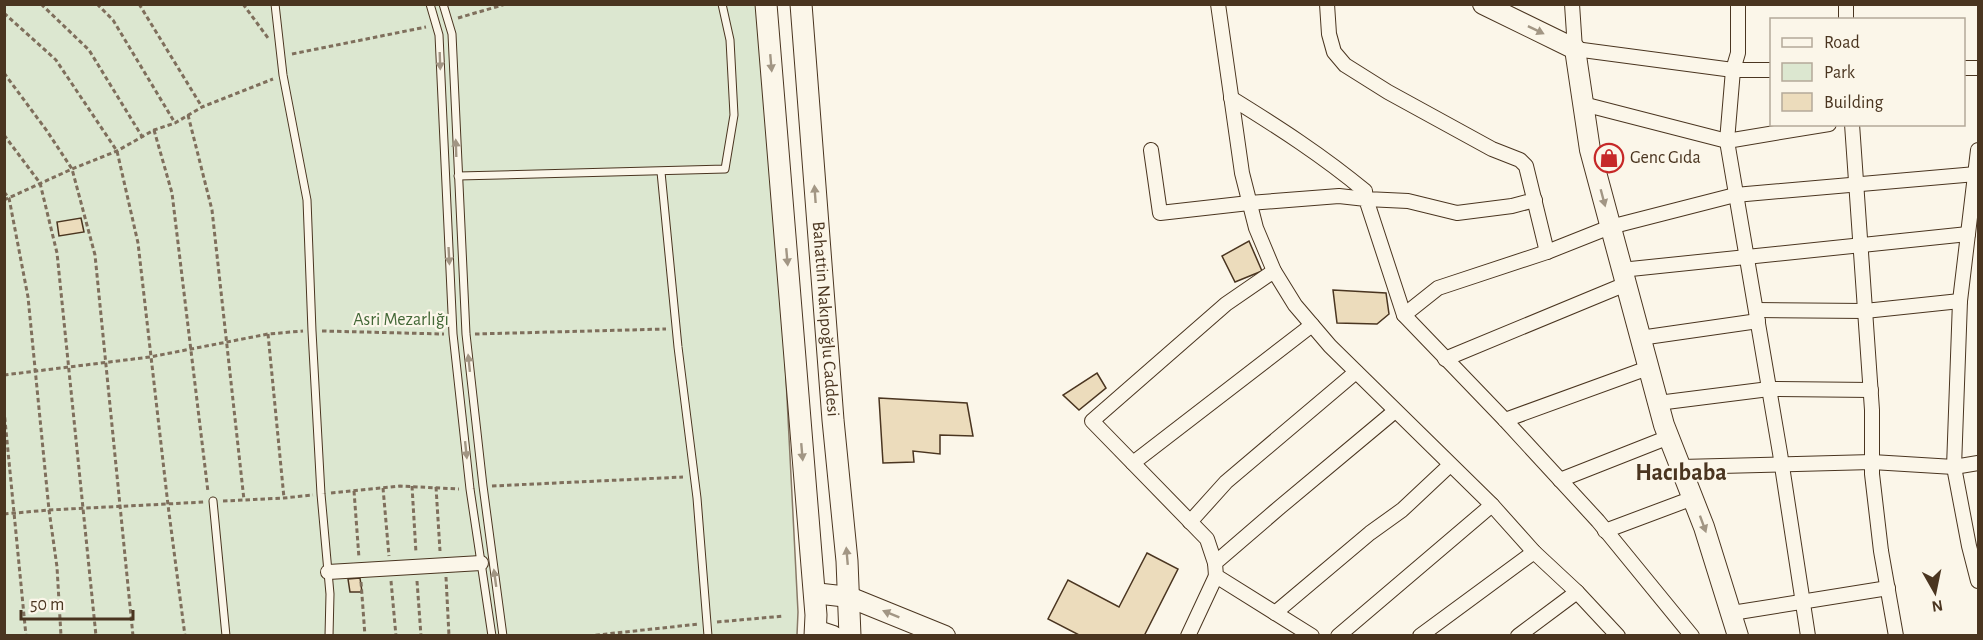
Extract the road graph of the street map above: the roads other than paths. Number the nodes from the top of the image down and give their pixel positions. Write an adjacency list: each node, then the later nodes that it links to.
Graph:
1 (275, 4): 69 (lane)
2 (429, 4): 67 (lane, one-way to 67)
3 (443, 4): 25 (lane, one-way to 3)
4 (722, 4): 23 (lane)
5 (766, 4): 73 (main road, Bahattin Nakıpoğlu Caddesi, one-way to 73)
6 (801, 4): 74 (main road, Bahattin Nakıpoğlu Caddesi, one-way to 6)
7 (1218, 4): 16 (street)
8 (1328, 4): 29 (street)
9 (1483, 4): 13 (street, one-way to 13)
10 (1572, 4): 13 (street)
11 (1728, 4): 12 (street)
12 (1738, 5): 14 (street)
13 (1575, 49): 14 (street); 17 (street)
14 (1733, 70): 15 (street); 20 (street)
15 (1770, 70)
16 (1231, 98): 28 (street); 30 (street)
17 (1583, 104): 20 (street); 31 (street, one-way to 31)
18 (1817, 126): 20 (street)
19 (1852, 126): 26 (street)
20 (1727, 141): 27 (street)
21 (1151, 150): 30 (street)
22 (1978, 150): 24 (street)
23 (661, 172): 25 (lane); 84 (lane)
24 (1976, 174): 26 (street); 32 (street)
25 (458, 176): 83 (lane, one-way to 25)
26 (1856, 184): 27 (street); 33 (street)
27 (1735, 195): 31 (street); 35 (street)
28 (1366, 199): 29 (street); 30 (street); 40 (street)
29 (1534, 200): 34 (street)
30 (1249, 202): 36 (street)
31 (1610, 227): 34 (street); 37 (street)
32 (1968, 234): 33 (street); 38 (street)
33 (1860, 244): 35 (street); 39 (street)
34 (1547, 252): 40 (street)
35 (1747, 258): 37 (street); 41 (street)
36 (1274, 271): 42 (street); 53 (street)
37 (1624, 277): 43 (street); 44 (street)
38 (1960, 301): 39 (street); 58 (street)
39 (1865, 311): 41 (street); 48 (street)
40 (1404, 315): 44 (street)
41 (1757, 316): 43 (street); 47 (street)
42 (1312, 325): 46 (street); 53 (street)
43 (1640, 338): 45 (street)
44 (1445, 359): 51 (street)
45 (1648, 368): 49 (street); 51 (street)
46 (1356, 372): 50 (street); 64 (street)
47 (1769, 389): 48 (street); 49 (street); 56 (street)
48 (1871, 390): 54 (street)
49 (1658, 403): 52 (street)
50 (1395, 411): 57 (street); 68 (street)
51 (1505, 420): 60 (street)
52 (1669, 437): 59 (street); 60 (street)
53 (1133, 462): 64 (street)
54 (1872, 462): 56 (street); 58 (street); 71 (street)
55 (1978, 463): 58 (street)
56 (1782, 464): 59 (street); 75 (street)
57 (1450, 465): 63 (street); 76 (street)
58 (1954, 467): 70 (street)
59 (1681, 468): 61 (street)
60 (1560, 480): 65 (street)
61 (1693, 498): 65 (street); 77 (street, one-way to 77)
62 (213, 501): 80 (lane)
63 (1492, 506): 66 (street); 89 (street)
64 (1190, 522): 68 (street)
65 (1605, 531): 92 (street)
66 (1534, 552): 72 (street); 90 (street)
67 (481, 563): 69 (street); 82 (lane)
68 (1216, 569): 76 (street); 87 (street)
69 (328, 572): 81 (lane)
70 (1978, 581)
71 (1888, 588): 75 (street); 95 (street)
72 (1577, 592): 79 (street); 91 (street)
73 (814, 593): 74 (street); 78 (main road, Bahattin Nakıpoğlu Caddesi)
74 (849, 597): 85 (main road, Bahattin Nakıpoğlu Caddesi); 86 (street, one-way to 74)
75 (1803, 601): 77 (street); 94 (street)
76 (1275, 613): 88 (street)
77 (1731, 613): 93 (street)
78 (821, 634)
79 (1613, 634)
80 (226, 636)
81 (329, 636)
82 (492, 636)
83 (504, 636)
84 (708, 636)
85 (850, 636)
86 (945, 636)
87 (1188, 636)
88 (1312, 636)
89 (1338, 636)
90 (1420, 636)
91 (1518, 636)
92 (1692, 636)
93 (1738, 636)
94 (1808, 636)
95 (1896, 636)

